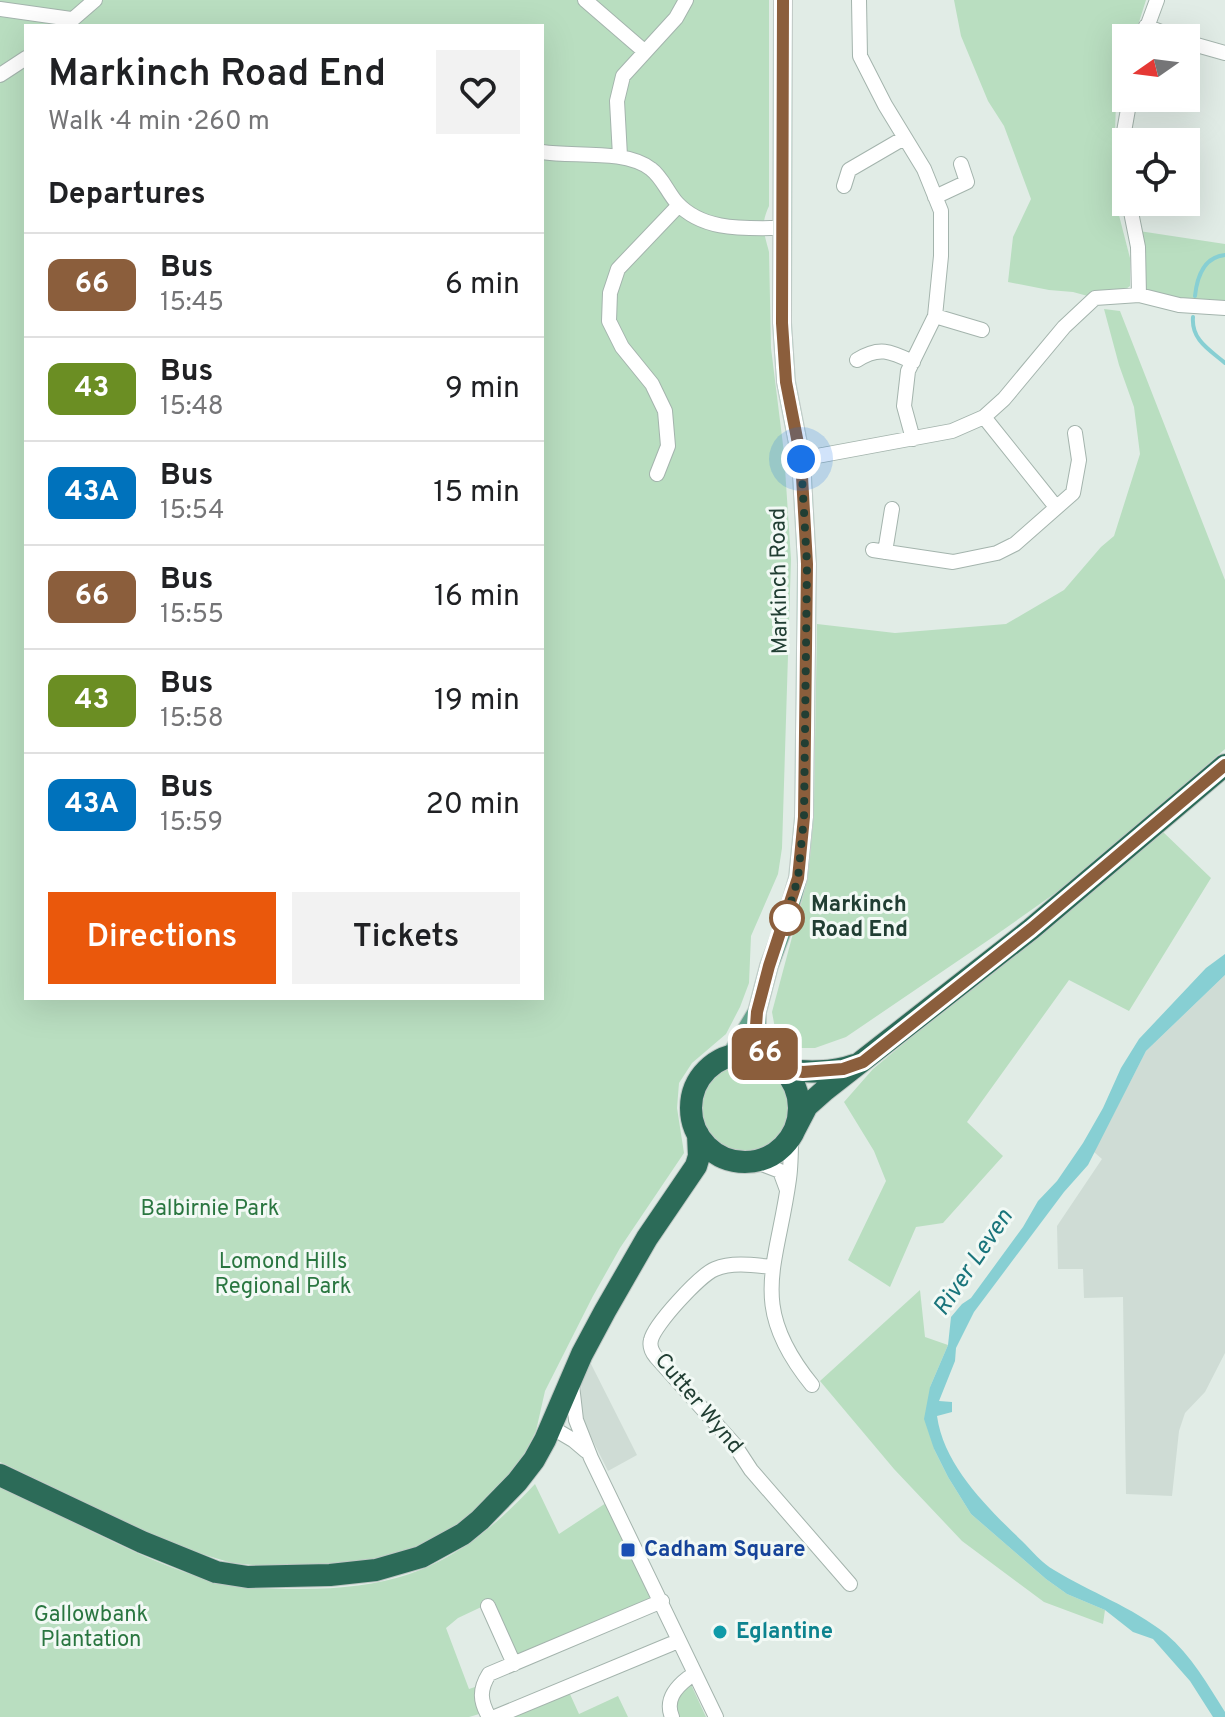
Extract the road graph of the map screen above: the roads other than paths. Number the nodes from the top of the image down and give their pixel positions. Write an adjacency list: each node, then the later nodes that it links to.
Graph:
1 (95, 0): 8 (street)
2 (585, 0): 11 (street)
3 (686, 0): 11 (street)
4 (783, 0): 23 (main road, Markinch Road)
5 (859, 0): 15 (street)
6 (1157, 0): 9 (street)
7 (0, 9): 8 (street)
8 (68, 23)
9 (1147, 24)
10 (1200, 46): 12 (street)
11 (644, 51): 17 (street)
12 (1225, 53)
13 (24, 59): 14 (street)
14 (0, 75)
15 (904, 138): 19 (street); 20 (street)
16 (544, 152): 17 (street)
17 (620, 156): 21 (street)
18 (961, 164): 20 (street)
19 (844, 186)
20 (935, 197): 26 (street)
21 (679, 205): 23 (street); 34 (street)
22 (1132, 216): 24 (street)
23 (782, 228): 33 (main road, Markinch Road)
24 (1139, 295): 25 (street); 30 (street)
25 (1225, 308)
26 (935, 316): 27 (street); 29 (street)
27 (982, 330)
28 (857, 360): 29 (street)
29 (913, 362): 32 (street)
30 (984, 417): 32 (street); 35 (street)
31 (1075, 433): 35 (street)
32 (913, 439): 33 (street)
33 (801, 459): 38 (main road, Markinch Road)
34 (657, 474)
35 (1056, 507): 36 (street)
36 (892, 509)
37 (1225, 765): 40 (highway)
38 (757, 1012): 39 (main road, Markinch Road); 41 (main road, Markinch Road)
39 (731, 1055): 41 (highway); 43 (highway)
40 (863, 1062): 41 (highway); 42 (highway)
41 (776, 1064): 42 (highway)
42 (793, 1132): 44 (highway); 45 (street)
43 (698, 1134): 44 (highway); 46 (highway)
44 (747, 1162): 45 (street); 46 (highway)
45 (787, 1190): 47 (street)
46 (665, 1212): 48 (highway)
47 (772, 1267): 49 (street); 53 (street, Cutter Wynd)
48 (573, 1376): 50 (highway); 51 (street)
49 (812, 1385)
50 (551, 1427): 51 (street); 52 (highway)
51 (591, 1458): 54 (street)
52 (0, 1475)
53 (850, 1584)
54 (662, 1601): 57 (street); 61 (street)
55 (488, 1606): 57 (street)
56 (671, 1644): 59 (street)
57 (514, 1664): 59 (street)
58 (688, 1678): 60 (street)
59 (492, 1717)
60 (672, 1717)
61 (716, 1717)

